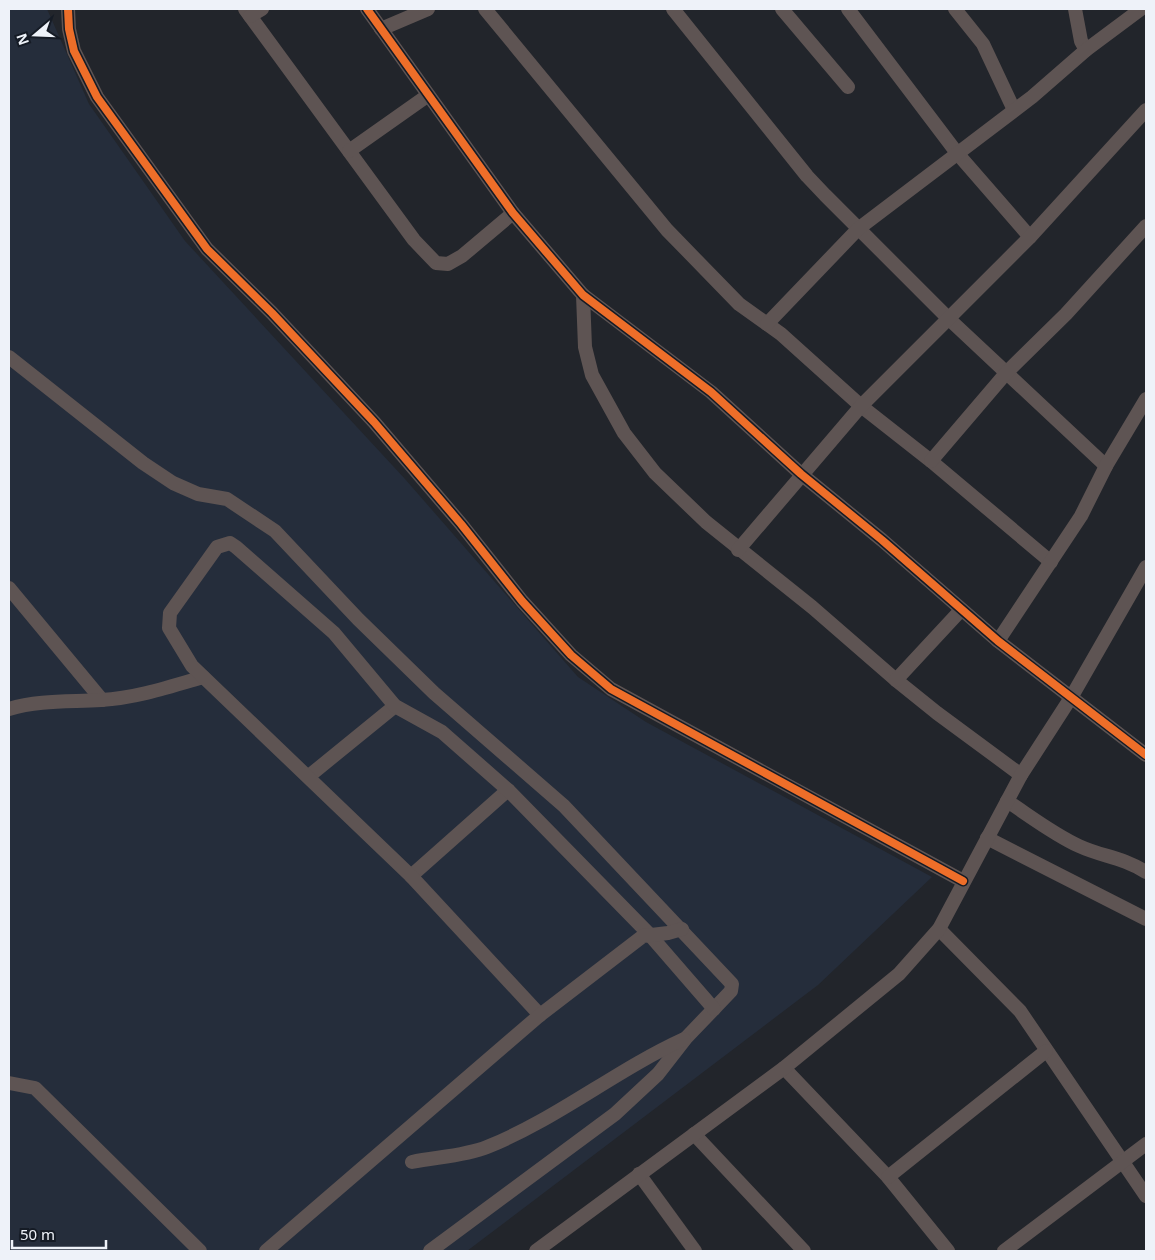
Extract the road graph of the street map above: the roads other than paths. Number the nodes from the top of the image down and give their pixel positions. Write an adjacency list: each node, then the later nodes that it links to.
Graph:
1 (68, 9): 54 (street)
2 (367, 9): 12 (street)
3 (428, 9): 12 (street)
4 (485, 9): 26 (street)
5 (673, 9): 22 (street)
6 (782, 9): 14 (street)
7 (848, 9): 19 (street)
8 (955, 9): 16 (street)
9 (1075, 9): 13 (street)
10 (1141, 9): 13 (street)
11 (252, 11): 18 (street)
12 (381, 29): 15 (street)
13 (1086, 50): 16 (street)
14 (848, 87)
15 (427, 96): 18 (street); 20 (street)
16 (1014, 110): 19 (street)
17 (1146, 110): 23 (street)
18 (349, 151): 20 (street)
19 (957, 154): 22 (street); 23 (street)
20 (513, 213): 24 (street)
21 (1146, 226): 28 (street)
22 (858, 228): 25 (street); 26 (street)
23 (1030, 237): 25 (street)
24 (583, 295): 33 (street); 34 (street)
25 (949, 319): 28 (street); 30 (street)
26 (767, 324): 30 (street)
27 (9, 357): 56 (street)
28 (1007, 372): 31 (street); 32 (street)
29 (1146, 398): 32 (street)
30 (861, 406): 31 (street); 33 (street)
31 (931, 461): 35 (street)
32 (1106, 466): 35 (street)
33 (801, 474): 34 (street); 38 (street)
34 (738, 550): 41 (street)
35 (1050, 562): 39 (street)
36 (1146, 567): 42 (street)
37 (9, 588): 43 (street)
38 (961, 610): 39 (street); 41 (street)
39 (998, 641): 42 (street)
40 (203, 676): 43 (street); 44 (street); 48 (street)
41 (896, 680): 47 (street)
42 (1072, 696): 46 (street); 47 (street)
43 (102, 700): 45 (street)
44 (395, 706): 48 (street); 49 (street)
45 (9, 709)
46 (1144, 751)
47 (1021, 775): 50 (street)
48 (309, 776): 53 (street)
49 (508, 790): 53 (street); 58 (street)
50 (1004, 806): 51 (street); 52 (street)
51 (990, 833): 54 (street); 55 (street)
52 (1146, 872)
53 (412, 876): 60 (street)
54 (963, 882): 57 (street)
55 (1146, 919)
56 (682, 929): 58 (street); 59 (street)
57 (939, 929): 62 (street); 63 (street)
58 (649, 934): 59 (street); 60 (street)
59 (714, 1009): 61 (street)
60 (540, 1015): 73 (street)
61 (686, 1038): 67 (street); 74 (street)
62 (1046, 1051): 68 (street); 70 (street)
63 (784, 1068): 65 (street); 70 (street)
64 (9, 1083): 72 (street)
65 (694, 1134): 69 (street); 77 (street)
66 (1146, 1144): 68 (street)
67 (412, 1162)
68 (1122, 1163): 71 (street); 79 (street)
69 (638, 1174): 75 (street); 76 (street)
70 (888, 1177): 78 (street)
71 (1146, 1196)
72 (200, 1251)
73 (266, 1251)
74 (430, 1251)
75 (536, 1251)
76 (695, 1251)
77 (804, 1251)
78 (948, 1251)
79 (1004, 1251)

